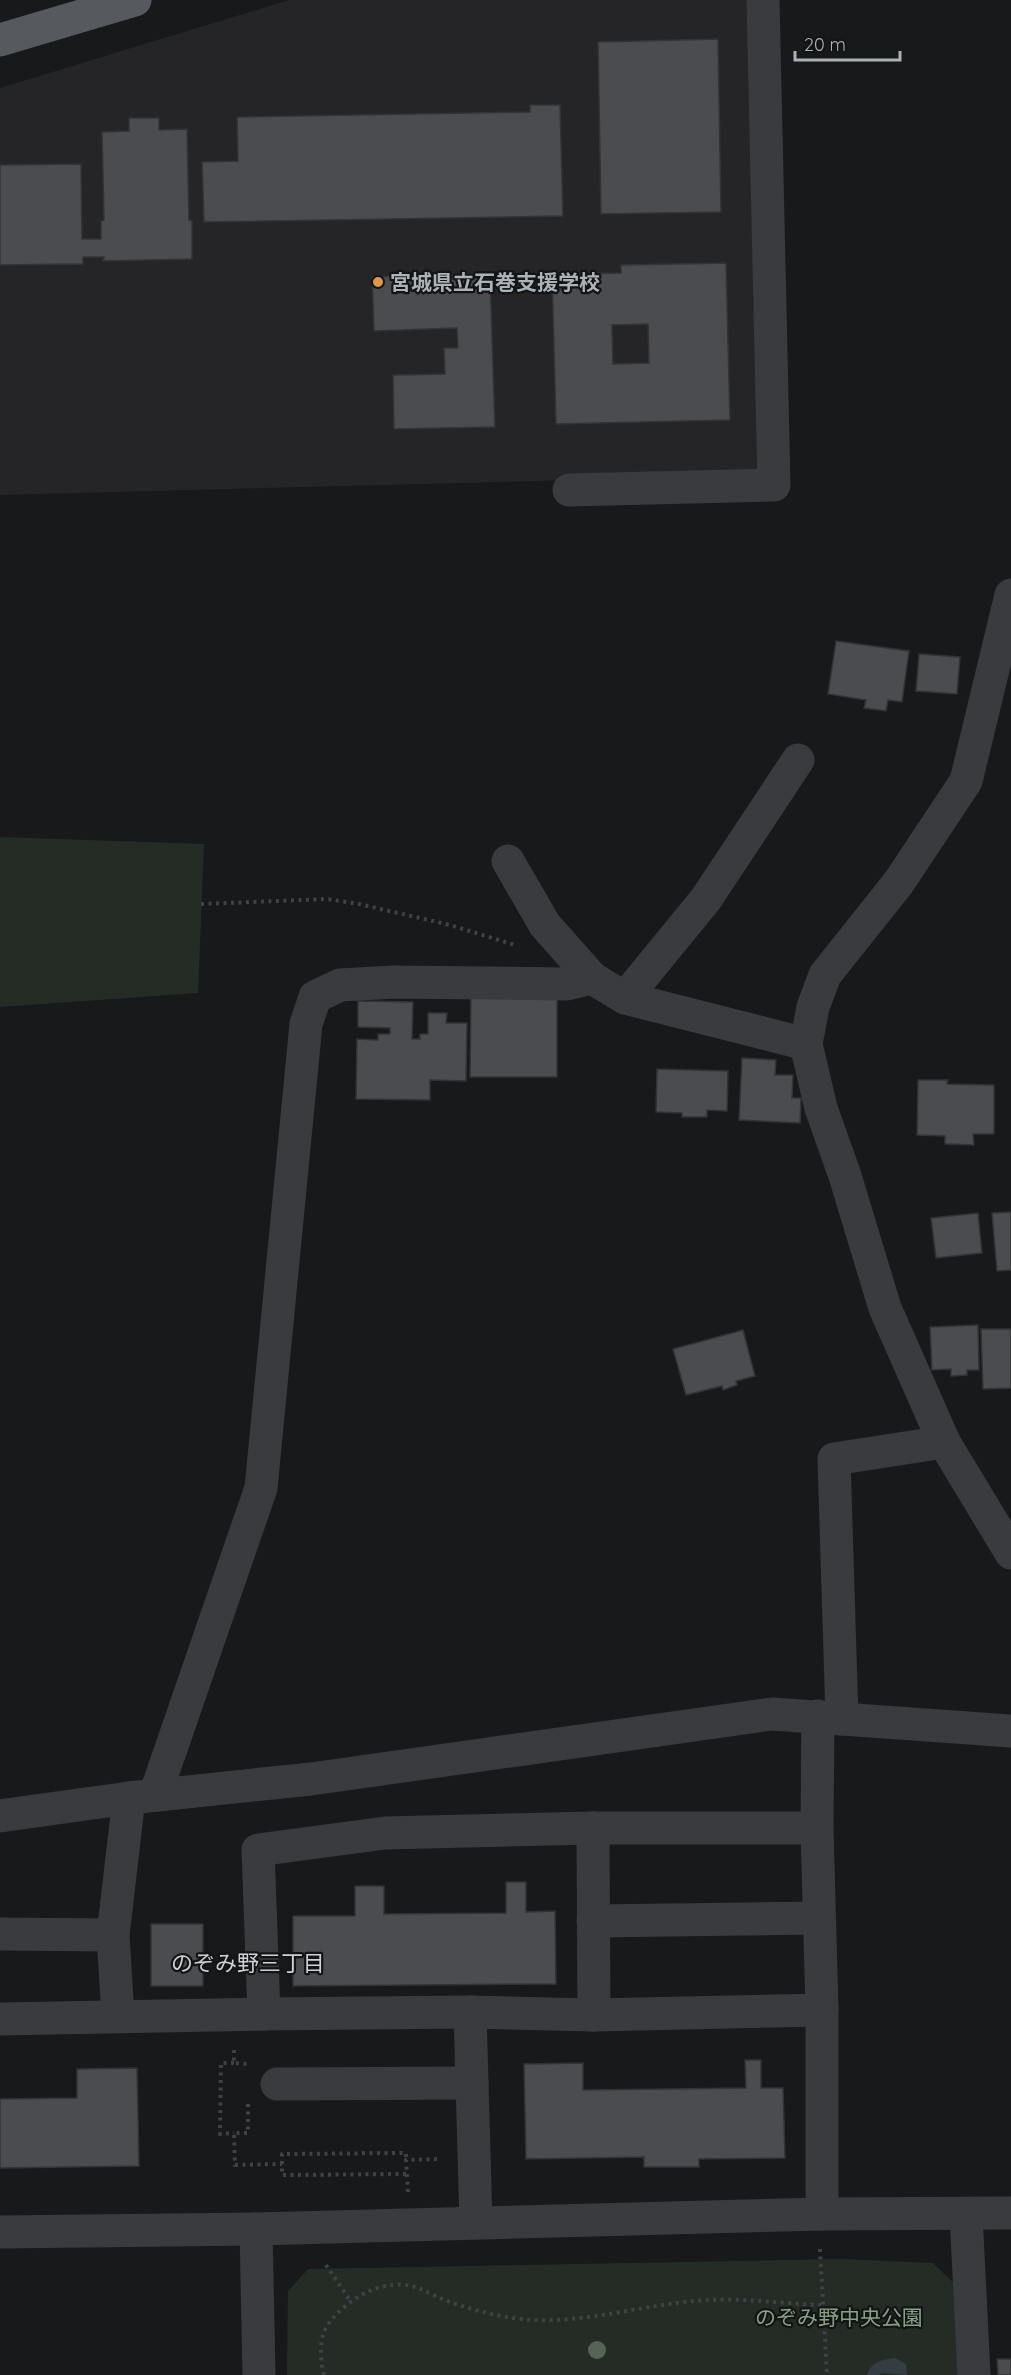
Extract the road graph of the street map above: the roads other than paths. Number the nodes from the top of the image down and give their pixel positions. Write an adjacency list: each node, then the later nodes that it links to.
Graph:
1 (135, 0): 3 (main road)
2 (763, 0): 4 (street)
3 (0, 40)
4 (569, 490)
5 (1011, 595): 10 (street)
6 (798, 760): 9 (street)
7 (508, 861): 8 (street)
8 (592, 978): 9 (street); 15 (street)
9 (625, 998): 10 (street)
10 (806, 1044): 11 (street)
11 (944, 1442): 12 (street); 13 (street)
12 (1011, 1553)
13 (830, 1718): 14 (street); 15 (street); 18 (street)
14 (1011, 1731)
15 (142, 1797): 16 (street); 22 (street)
16 (0, 1816)
17 (593, 1828): 18 (street); 20 (street); 25 (street)
18 (817, 1828): 19 (street)
19 (818, 1918): 20 (street); 23 (street)
20 (593, 1921): 26 (street)
21 (0, 1934): 22 (street)
22 (113, 1935): 27 (street)
23 (822, 2010): 26 (street); 32 (street)
24 (470, 2012): 25 (street); 26 (street); 30 (street)
25 (264, 2014): 27 (street)
26 (594, 2015)
27 (118, 2016): 28 (street)
28 (0, 2019)
29 (263, 2079): 30 (street)
30 (472, 2083): 34 (street)
31 (1011, 2213): 33 (street)
32 (822, 2214): 33 (street); 34 (street)
33 (966, 2214): 38 (street)
34 (476, 2223): 35 (street)
35 (256, 2229): 36 (street); 37 (street)
36 (0, 2232)
37 (259, 2375)
38 (974, 2375)

